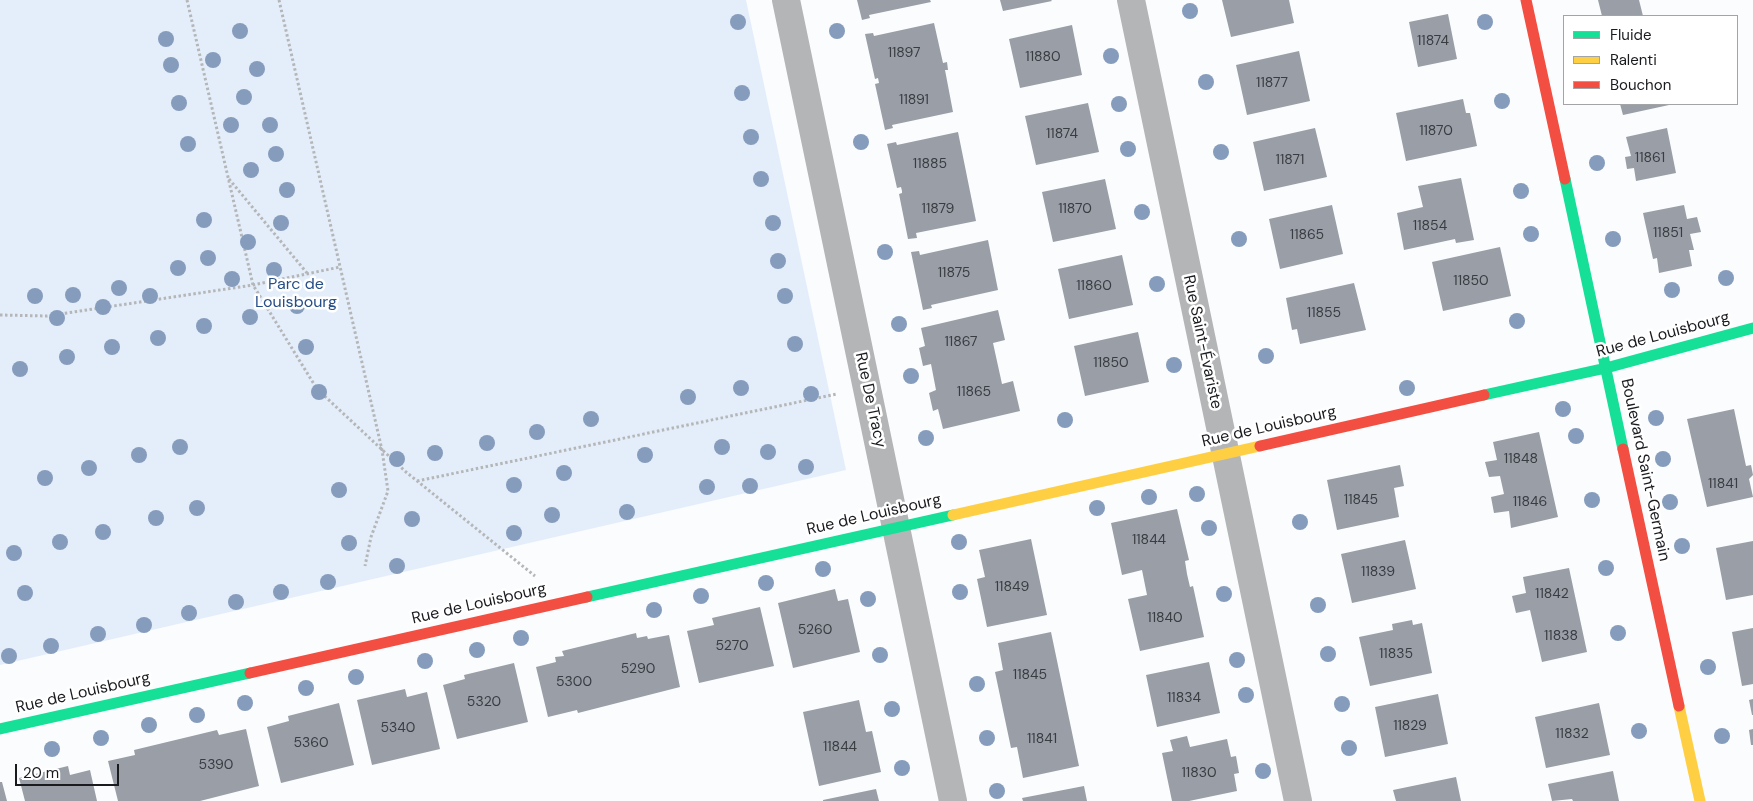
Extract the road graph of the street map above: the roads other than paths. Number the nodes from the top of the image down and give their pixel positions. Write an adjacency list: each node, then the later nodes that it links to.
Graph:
1 (786, 0): 7 (street, Rue De Tracy)
2 (1131, 0): 6 (street, Rue Saint-Évariste)
3 (1526, 0): 5 (street, Boulevard Saint-Germain)
4 (1753, 328): 5 (street, Rue de Louisbourg)
5 (1606, 368): 6 (street, Rue de Louisbourg); 11 (street, Boulevard Saint-Germain)
6 (1225, 453): 7 (street, Rue de Louisbourg); 10 (street, Rue Saint-Évariste)
7 (896, 527): 8 (street, Rue de Louisbourg); 9 (street, Rue De Tracy)
8 (0, 728)
9 (953, 801)
10 (1298, 801)
11 (1700, 801)

